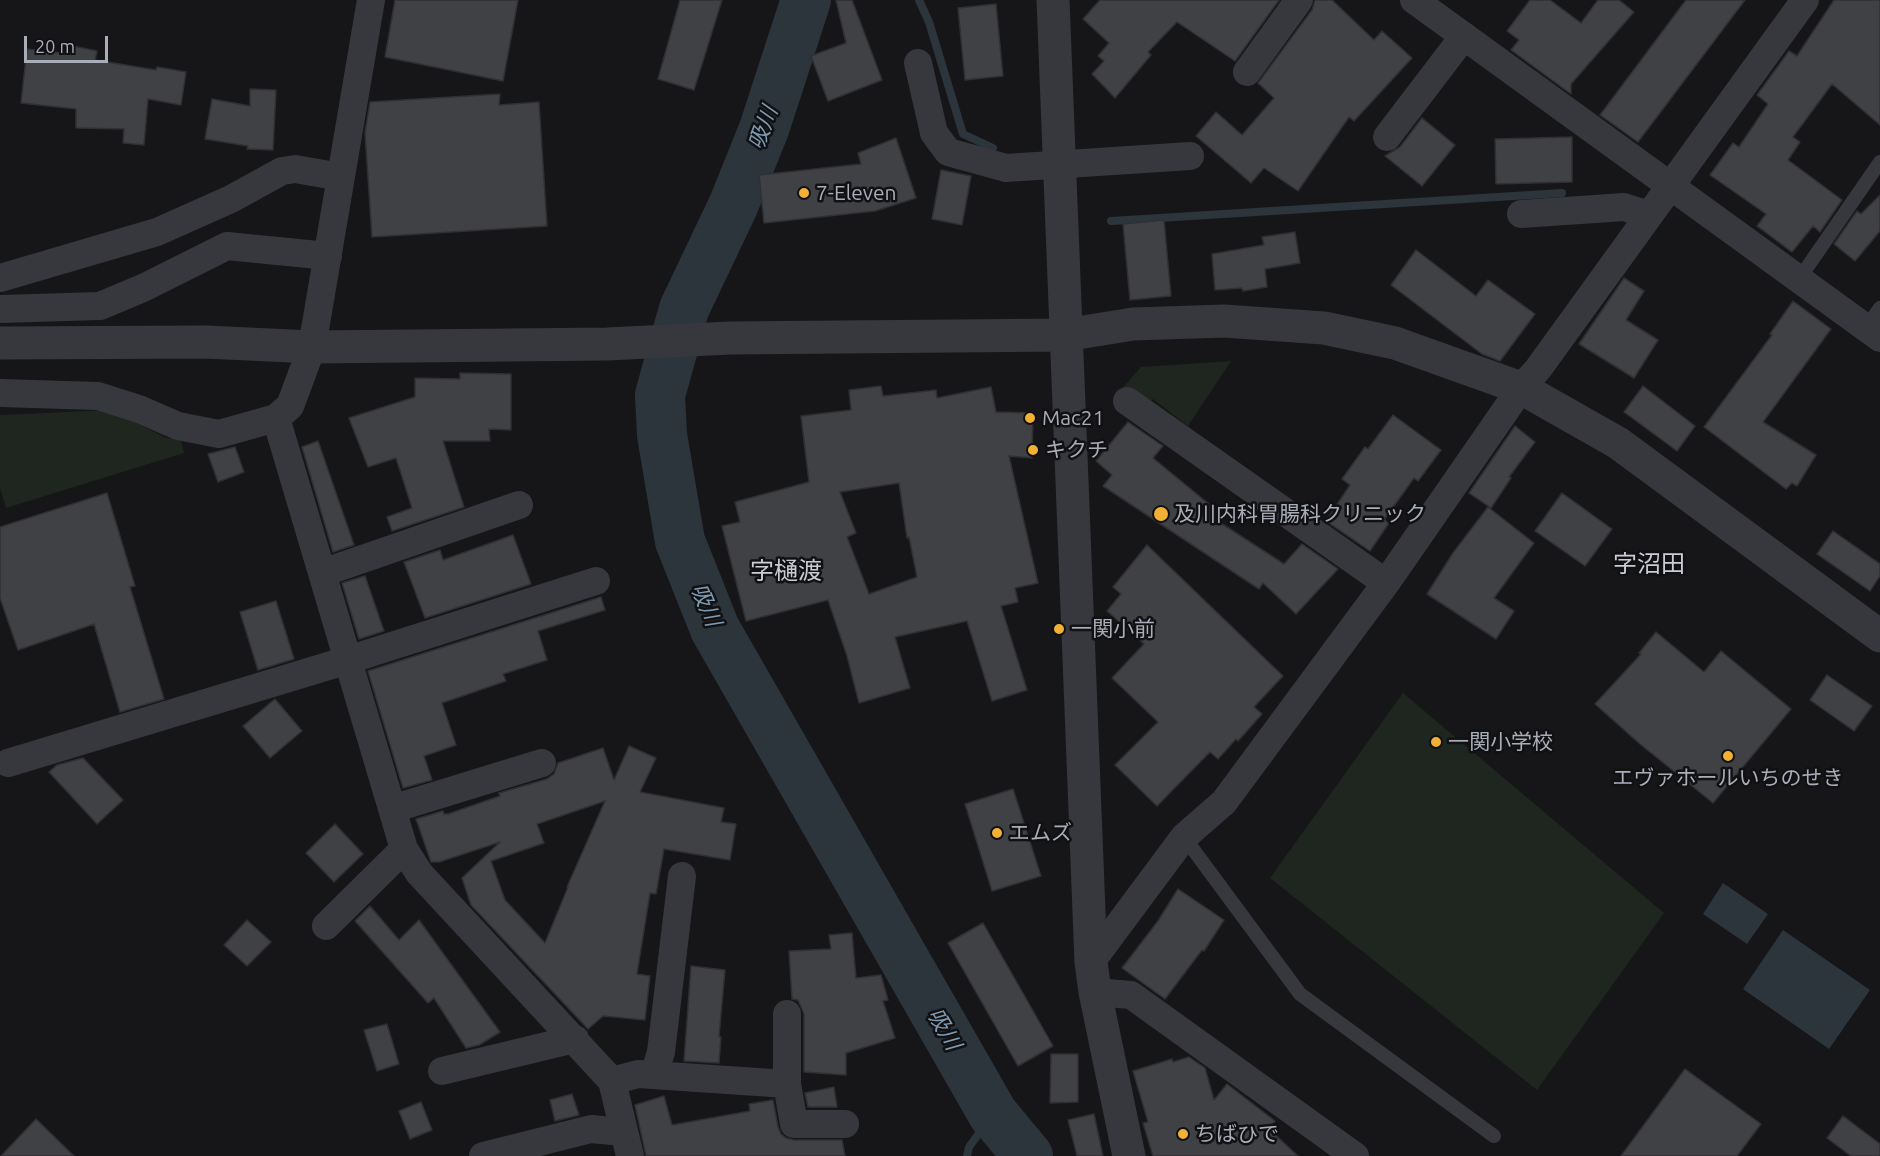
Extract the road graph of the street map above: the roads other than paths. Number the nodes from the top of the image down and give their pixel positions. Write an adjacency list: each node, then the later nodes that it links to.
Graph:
1 (371, 0): 13 (street)
2 (1053, 0): 12 (street)
3 (1299, 0): 8 (street)
4 (1414, 0): 6 (street)
5 (1804, 0): 14 (street)
6 (1464, 36): 9 (street); 14 (street)
7 (918, 63): 12 (street)
8 (1246, 72)
9 (1387, 137)
10 (1190, 156): 12 (street)
11 (1880, 162): 19 (lane)
12 (1061, 166): 22 (street)
13 (341, 177): 17 (street); 18 (street)
14 (1670, 186): 16 (street); 19 (street)
15 (1521, 214): 16 (street)
16 (1648, 215): 25 (street)
17 (328, 256): 20 (street); 24 (street)
18 (0, 278)
19 (1799, 279): 21 (street)
20 (0, 309)
21 (1875, 325)
22 (1065, 334): 24 (street); 25 (street); 42 (street)
23 (0, 343): 24 (street)
24 (312, 347): 28 (street)
25 (1521, 388): 32 (street); 33 (street)
26 (0, 393): 28 (street)
27 (1127, 401): 32 (street)
28 (276, 418): 30 (street)
29 (519, 505): 30 (street)
30 (322, 573): 34 (street)
31 (596, 581): 34 (street)
32 (1386, 583): 38 (street)
33 (1880, 636)
34 (348, 660): 35 (street); 37 (street)
35 (8, 763)
36 (542, 763): 37 (street)
37 (392, 809): 39 (street)
38 (1184, 837): 42 (street); 50 (lane)
39 (404, 849): 41 (street); 44 (street)
40 (682, 876): 46 (street)
41 (326, 926)
42 (1093, 977): 53 (street); 54 (street)
43 (787, 1014): 48 (street)
44 (575, 1039): 45 (street); 47 (street)
45 (442, 1071)
46 (654, 1075): 47 (street); 48 (street)
47 (612, 1081): 51 (street)
48 (787, 1084): 49 (street)
49 (845, 1124)
50 (1494, 1136)
51 (627, 1144): 52 (street)
52 (483, 1156)
53 (1129, 1156)
54 (1354, 1156)

